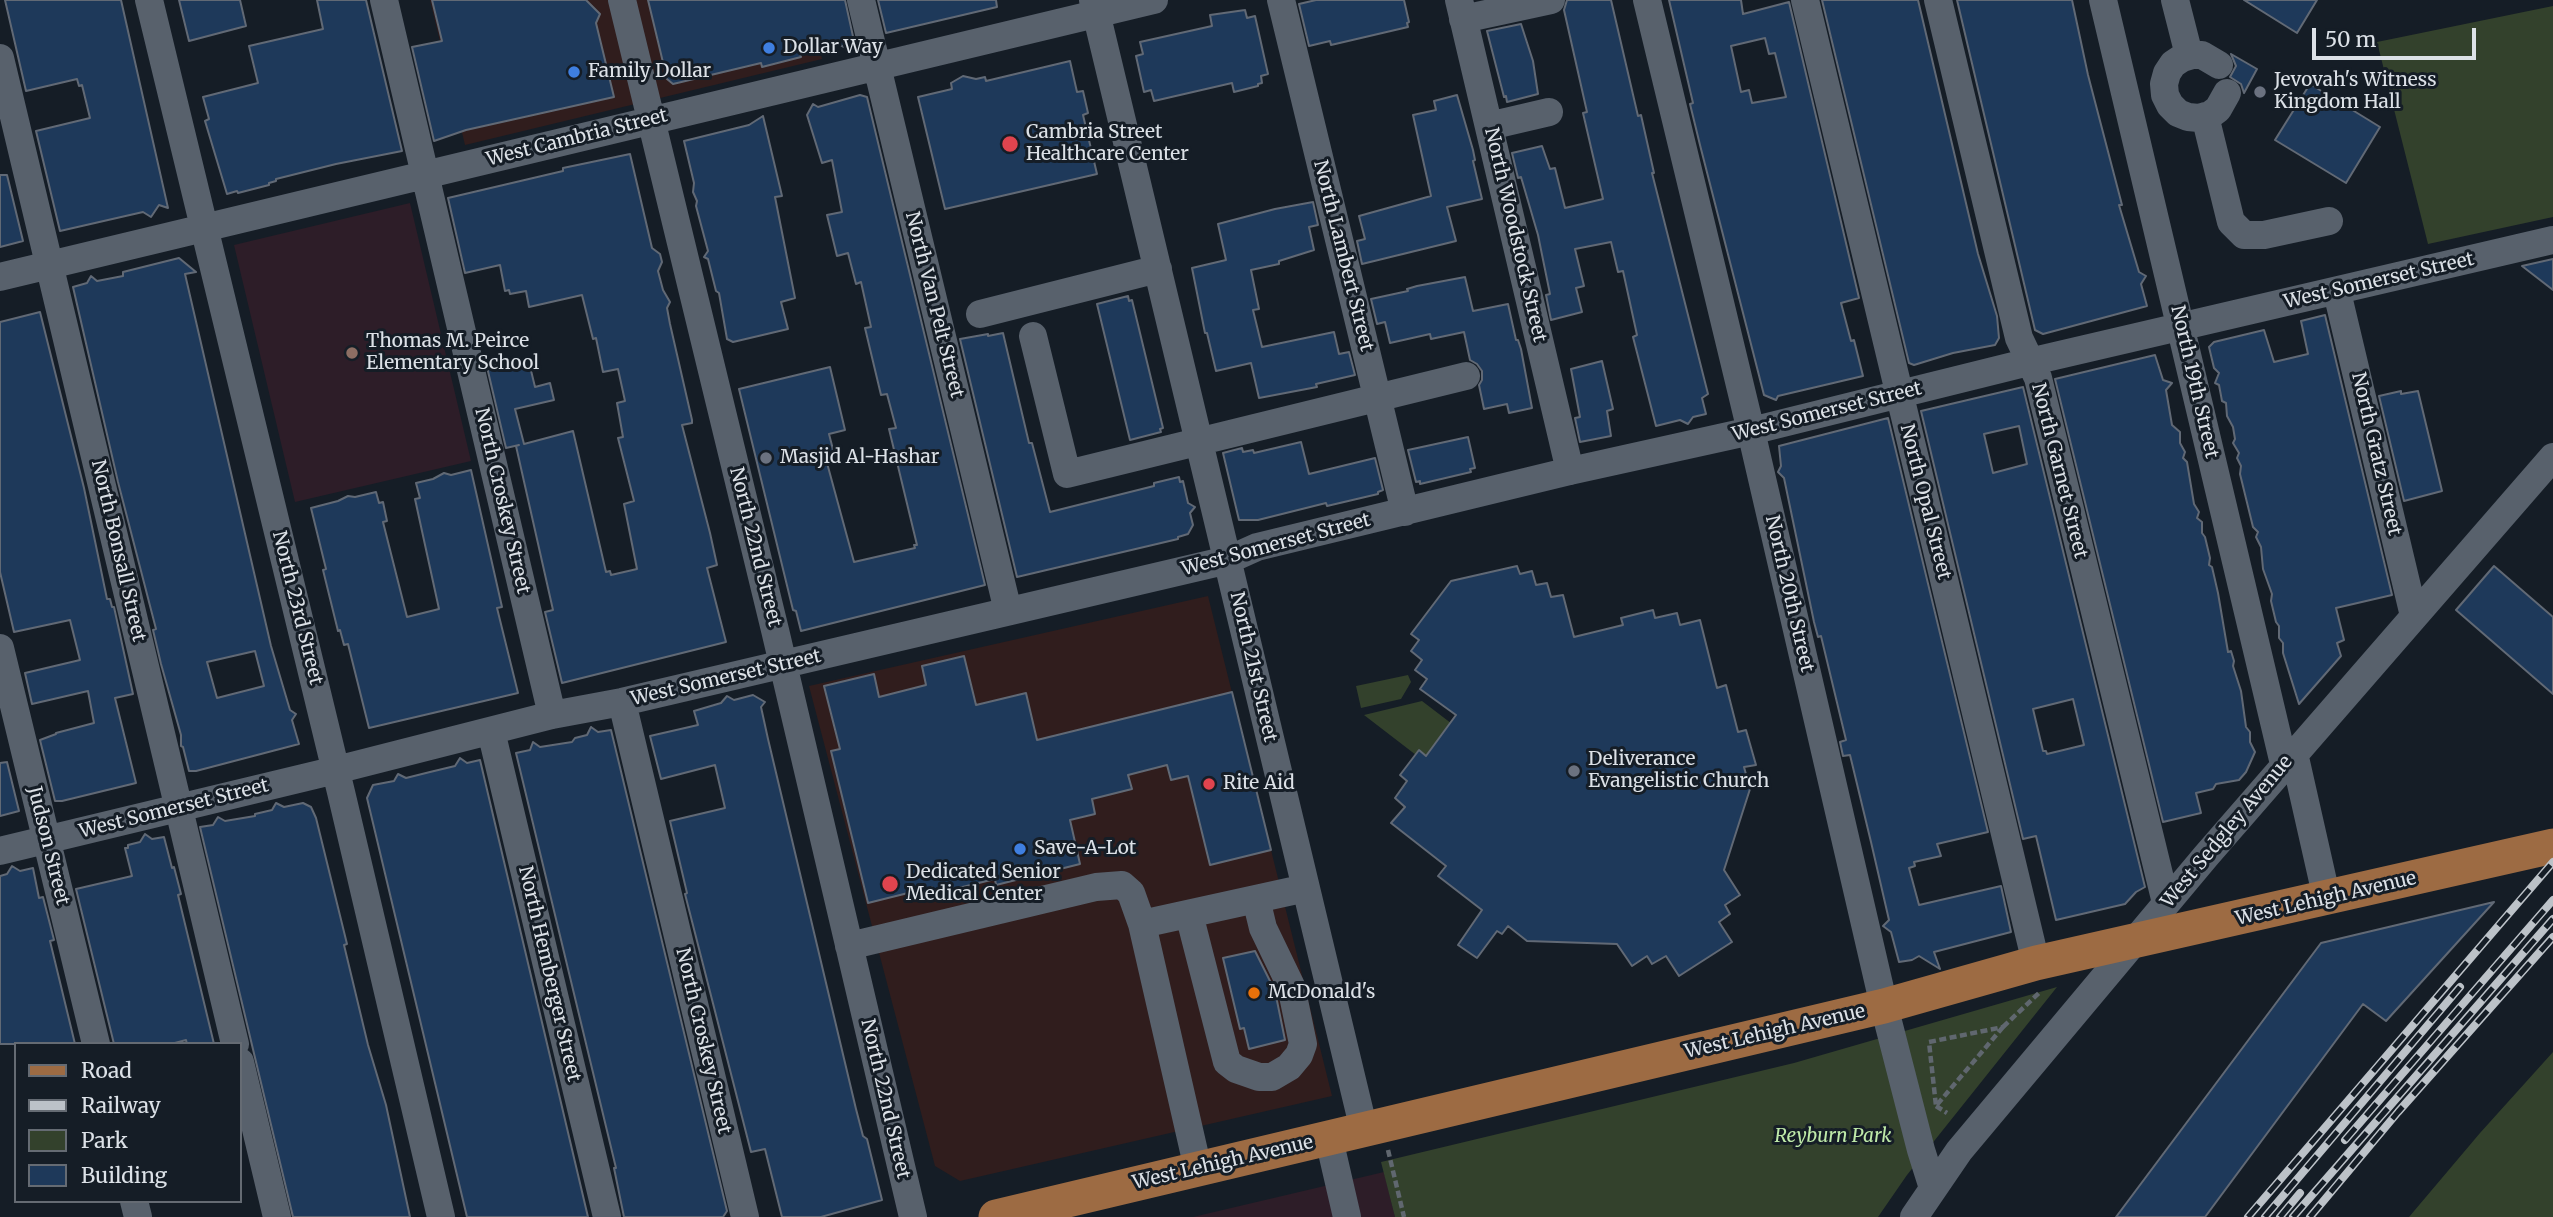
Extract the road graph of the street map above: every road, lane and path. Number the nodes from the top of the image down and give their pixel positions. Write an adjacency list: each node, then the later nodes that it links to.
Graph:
1 (149, 0): 28 (street, North 23rd Street)
2 (384, 0): 26 (street, North Croskey Street)
3 (622, 0): 24 (street, North 22nd Street)
4 (860, 0): 18 (street, North Van Pelt Street)
5 (1154, 0): 13 (street, West Cambria Street)
6 (1280, 0): 40 (street, North Lambert Street)
7 (1551, 0): 14 (street)
8 (1647, 0): 41 (street, North 20th Street)
9 (1805, 0): 39 (street, North Opal Street)
10 (1938, 0): 37 (street, North Garnet Street)
11 (2104, 0): 21 (street, North 19th Street)
12 (2175, 0): 15 (street)
13 (1094, 7): 18 (street, West Cambria Street); 31 (street, North 21st Street)
14 (1461, 9): 25 (street, North Woodstock Street)
15 (2189, 55): 17 (street); 20 (street)
16 (0, 58): 30 (street, North Bonsall Street)
17 (2219, 65)
18 (876, 66): 24 (street, West Cambria Street); 47 (street, North Van Pelt Street)
19 (2227, 93): 23 (street)
20 (2165, 95): 21 (street); 23 (street)
21 (2128, 103): 35 (street, North 19th Street)
22 (1549, 112): 25 (street)
23 (2205, 116): 27 (street)
24 (652, 120): 26 (street, West Cambria Street); 50 (street, North 22nd Street)
25 (1489, 126): 44 (street, North Woodstock Street)
26 (426, 174): 28 (street, West Cambria Street); 52 (street, North Croskey Street)
27 (2329, 220)
28 (204, 228): 30 (street, West Cambria Street); 55 (street, North 23rd Street)
29 (2553, 240): 33 (street, West Somerset Street)
30 (49, 265): 32 (street, West Cambria Street); 56 (street, North Bonsall Street)
31 (1158, 269): 34 (street); 42 (street, North 21st Street)
32 (0, 277)
33 (2337, 292): 35 (street, West Somerset Street); 48 (street, North Gratz Street)
34 (980, 314)
35 (2181, 327): 37 (street, West Somerset Street); 54 (street, North 19th Street)
36 (1033, 337): 42 (street)
37 (2029, 362): 39 (street, West Somerset Street); 63 (street, North Garnet Street)
38 (1466, 376): 40 (street)
39 (1899, 396): 41 (street, West Somerset Street); 68 (street, North Opal Street)
40 (1377, 397): 42 (street); 45 (street, North Lambert Street)
41 (1751, 431): 44 (street, West Somerset Street); 69 (street, North 20th Street)
42 (1199, 441): 46 (street, North 21st Street)
43 (2553, 457): 48 (street, West Sedgley Avenue)
44 (1570, 471): 45 (street, West Somerset Street)
45 (1405, 512): 46 (street, West Somerset Street)
46 (1228, 560): 47 (street, West Somerset Street); 60 (street, North 21st Street)
47 (1007, 611): 50 (street, West Somerset Street)
48 (2414, 615): 54 (street, West Sedgley Avenue)
49 (0, 648): 57 (street, Judson Street)
50 (783, 665): 51 (street, West Somerset Street); 67 (street, North 22nd Street)
51 (622, 702): 52 (street, West Somerset Street); 83 (street, North Croskey Street)
52 (552, 715): 53 (street, West Somerset Street)
53 (491, 731): 55 (street, West Somerset Street); 82 (street, North Hemberger Street)
54 (2289, 759): 62 (street, North 19th Street); 63 (street, West Sedgley Avenue)
55 (336, 770): 56 (street, West Somerset Street); 81 (street, North 23rd Street)
56 (179, 808): 57 (street, West Somerset Street); 72 (street, North Bonsall Street)
57 (46, 840): 59 (street, West Somerset Street); 71 (street, Judson Street)
58 (2553, 846): 62 (main road, West Lehigh Avenue)
59 (0, 851)
60 (1306, 888): 61 (street); 76 (street, North 21st Street)
61 (1256, 899): 64 (street); 64 (street)
62 (2327, 899): 66 (main road, West Lehigh Avenue)
63 (2166, 903): 66 (street, West Sedgley Avenue)
64 (1196, 912): 65 (street)
65 (1142, 924): 67 (street); 78 (street)
66 (2133, 943): 68 (main road, West Lehigh Avenue); 79 (street, West Sedgley Avenue)
67 (849, 946): 84 (street, North 22nd Street)
68 (2039, 977): 69 (main road, West Lehigh Avenue); 70 (path)
69 (1884, 1006): 76 (main road, West Lehigh Avenue); 79 (street, North 20th Street)
70 (2003, 1027): 74 (path); 74 (path)
71 (96, 1042)
72 (235, 1042)
73 (242, 1071): 80 (street)
74 (1936, 1106): 75 (path)
75 (1947, 1113)
76 (1373, 1127): 77 (main road, West Lehigh Avenue); 87 (path)
77 (1329, 1139): 78 (main road, West Lehigh Avenue); 86 (street)
78 (1198, 1169): 85 (main road, West Lehigh Avenue)
79 (1933, 1188): 88 (street, West Sedgley Avenue)
80 (276, 1217)
81 (440, 1217)
82 (607, 1217)
83 (745, 1217)
84 (913, 1217)
85 (996, 1217)
86 (1347, 1217)
87 (1404, 1217)
88 (1914, 1217)

